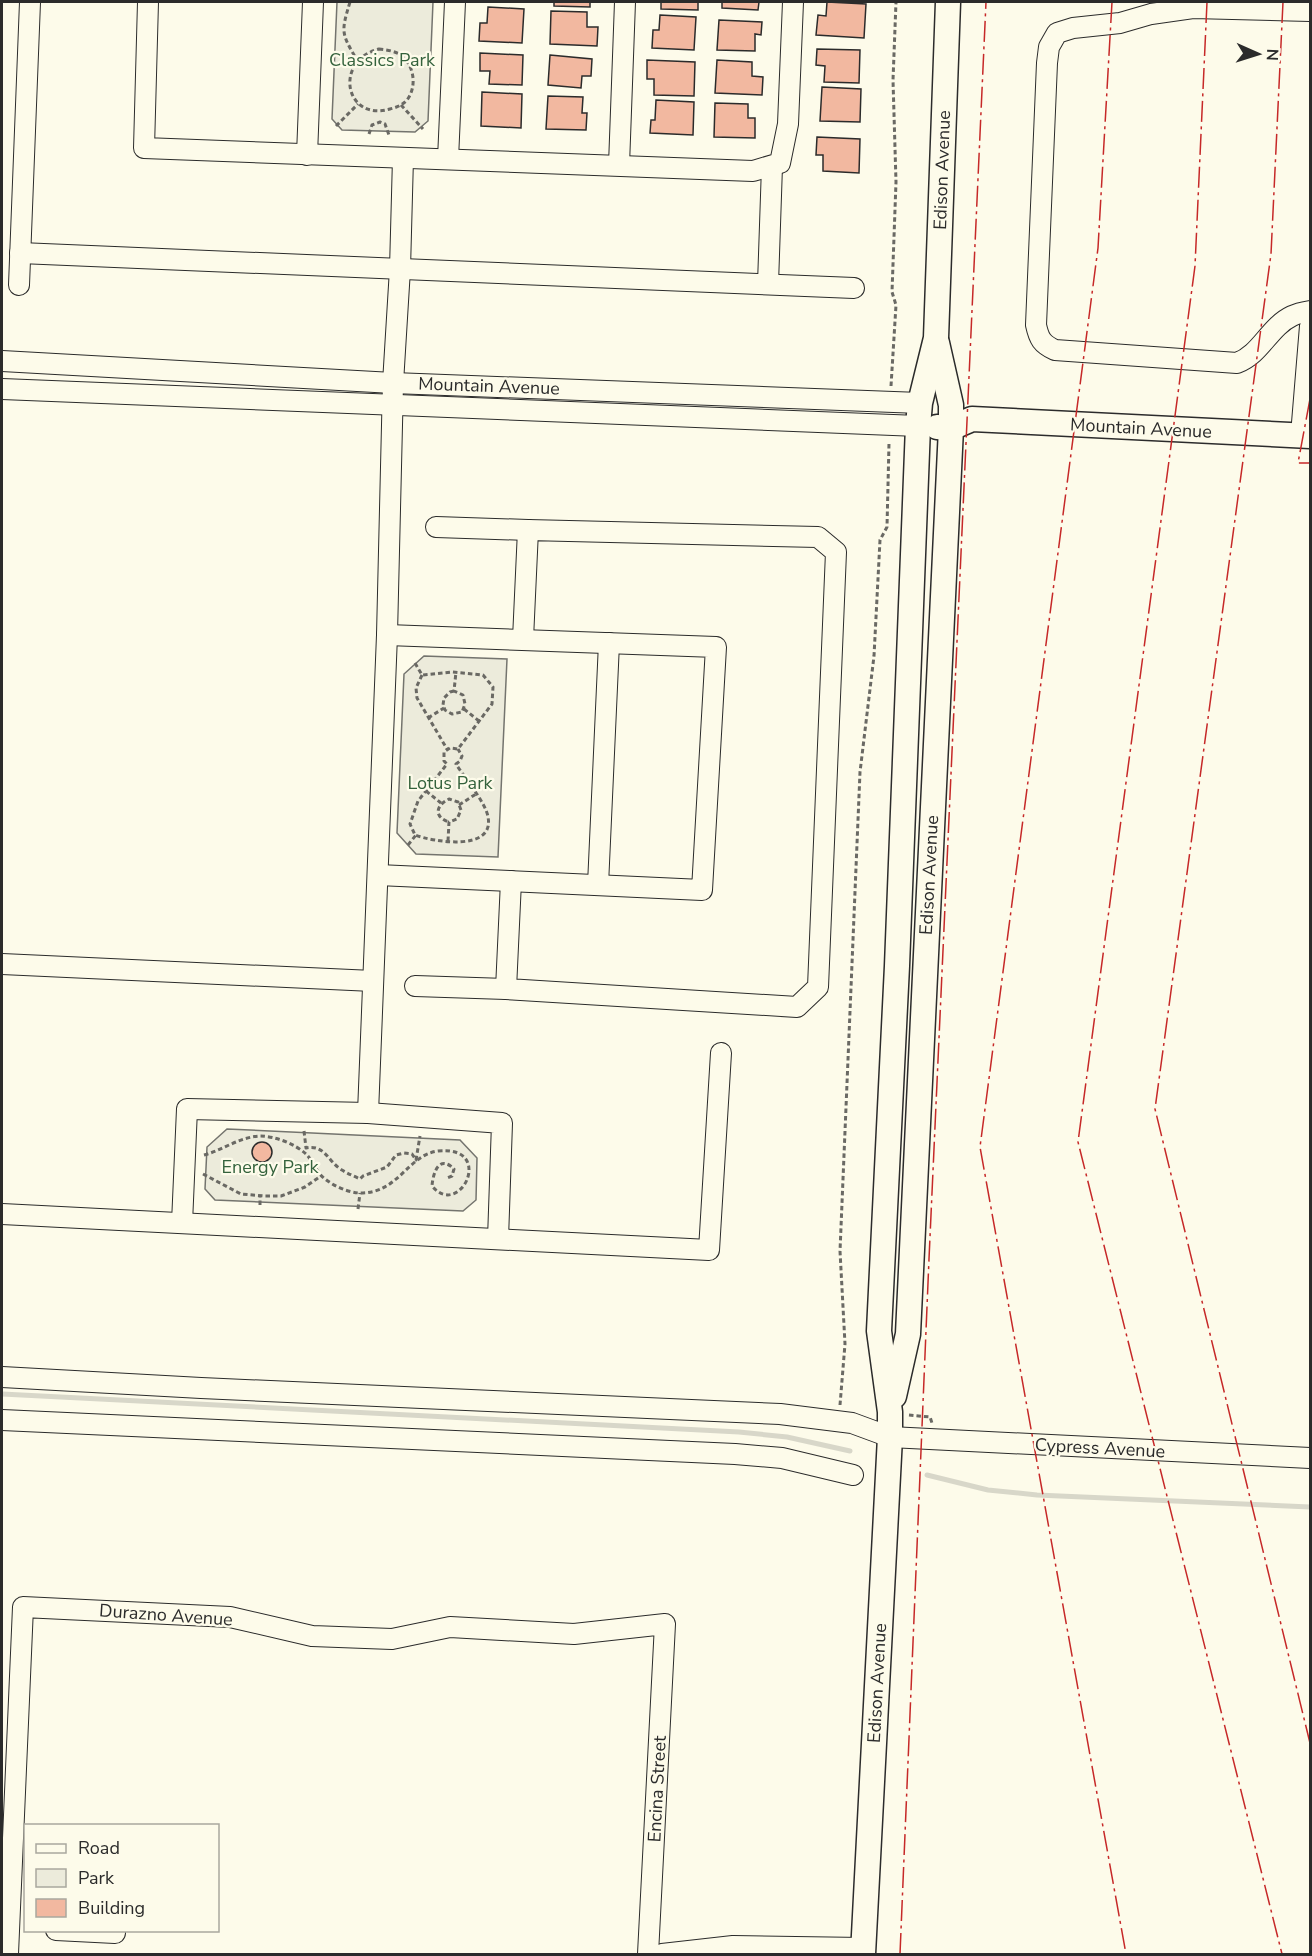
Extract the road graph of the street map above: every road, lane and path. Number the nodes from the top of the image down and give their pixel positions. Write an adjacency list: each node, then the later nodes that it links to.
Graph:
1 (30, 2): 23 (street)
2 (148, 2): 18 (street)
3 (313, 2): 18 (street)
4 (350, 2): 11 (path)
5 (455, 2): 20 (street)
6 (625, 2): 21 (street)
7 (793, 2): 22 (street)
8 (896, 2): 33 (path)
9 (948, 2): 30 (main road, Edison Avenue)
10 (1311, 11): 28 (street)
11 (357, 60): 12 (path); 13 (path)
12 (358, 104): 13 (path); 14 (path)
13 (401, 105): 15 (path)
14 (336, 126)
15 (423, 129)
16 (369, 134): 17 (path)
17 (389, 135)
18 (307, 155): 19 (street)
19 (403, 158): 20 (street); 24 (street)
20 (448, 159): 21 (street)
21 (619, 165): 22 (street)
22 (772, 166): 25 (street)
23 (20, 253): 24 (street); 26 (street)
24 (400, 269): 25 (street); 32 (street)
25 (768, 284): 27 (street)
26 (19, 285)
27 (855, 288)
28 (1311, 311)
29 (1311, 326): 38 (street)
30 (936, 338): 36 (main road, Edison Avenue); 37 (main road, Edison Avenue)
31 (2, 362): 32 (street, Mountain Avenue)
32 (393, 382): 35 (street); 36 (street, Mountain Avenue)
33 (892, 383)
34 (2, 389): 35 (street, Mountain Avenue)
35 (393, 406): 36 (street, Mountain Avenue); 42 (street)
36 (919, 415): 37 (main road, Mountain Avenue); 91 (main road, Edison Avenue)
37 (958, 418): 38 (main road, Mountain Avenue); 91 (main road, Edison Avenue)
38 (1306, 436)
39 (889, 445): 93 (path)
40 (436, 527): 41 (street)
41 (528, 530): 43 (street); 71 (street)
42 (387, 635): 43 (street); 65 (street)
43 (523, 639): 44 (street)
44 (609, 643): 67 (street); 67 (street)
45 (416, 663): 47 (path)
46 (456, 672): 47 (path); 48 (path); 52 (path)
47 (422, 675): 51 (path)
48 (454, 691): 49 (path); 50 (path)
49 (444, 708): 50 (path); 51 (path)
50 (463, 709): 52 (path)
51 (428, 718): 53 (path)
52 (479, 721): 54 (path)
53 (447, 749): 54 (path); 55 (path)
54 (458, 749): 56 (path)
55 (447, 764): 56 (path); 57 (path)
56 (456, 764): 58 (path)
57 (425, 791): 59 (path); 62 (path)
58 (476, 794): 60 (path); 63 (path)
59 (441, 803): 60 (path); 61 (path)
60 (459, 805): 61 (path)
61 (449, 822): 63 (path)
62 (416, 836): 63 (path); 64 (path)
63 (448, 841)
64 (408, 845)
65 (378, 875): 66 (street); 69 (street)
66 (511, 881): 67 (street); 71 (street)
67 (598, 885)
68 (2, 964): 69 (street)
69 (374, 981): 73 (street)
70 (415, 986): 71 (street)
71 (506, 990)
72 (721, 1053): 89 (street)
73 (368, 1113): 88 (street); 89 (street)
74 (304, 1131): 76 (path)
75 (420, 1136): 79 (path)
76 (306, 1148): 77 (path); 79 (path)
77 (303, 1152): 78 (path); 81 (path)
78 (204, 1155)
79 (416, 1160): 82 (path); 83 (path)
80 (203, 1174): 84 (path)
81 (321, 1176): 83 (path); 84 (path)
82 (447, 1178)
83 (360, 1193): 86 (path)
84 (260, 1196): 85 (path)
85 (260, 1205)
86 (358, 1209)
87 (2, 1214): 88 (street)
88 (182, 1223): 89 (street)
89 (498, 1239)
90 (2, 1377): 93 (street, Cypress Avenue)
91 (890, 1412): 94 (main road, Edison Avenue)
92 (2, 1420): 96 (street)
93 (839, 1421): 94 (street, Cypress Avenue)
94 (890, 1437): 95 (street, Cypress Avenue); 101 (main road, Edison Avenue)
95 (1311, 1458)
96 (853, 1475)
97 (665, 1624): 98 (street, Durazno Avenue); 103 (street, Encina Street)
98 (17, 1929): 102 (street)
99 (95, 1932): 100 (street)
100 (115, 1933)
101 (863, 1951): 104 (street)
102 (8, 1954)
103 (648, 1954)
104 (662, 1954)

